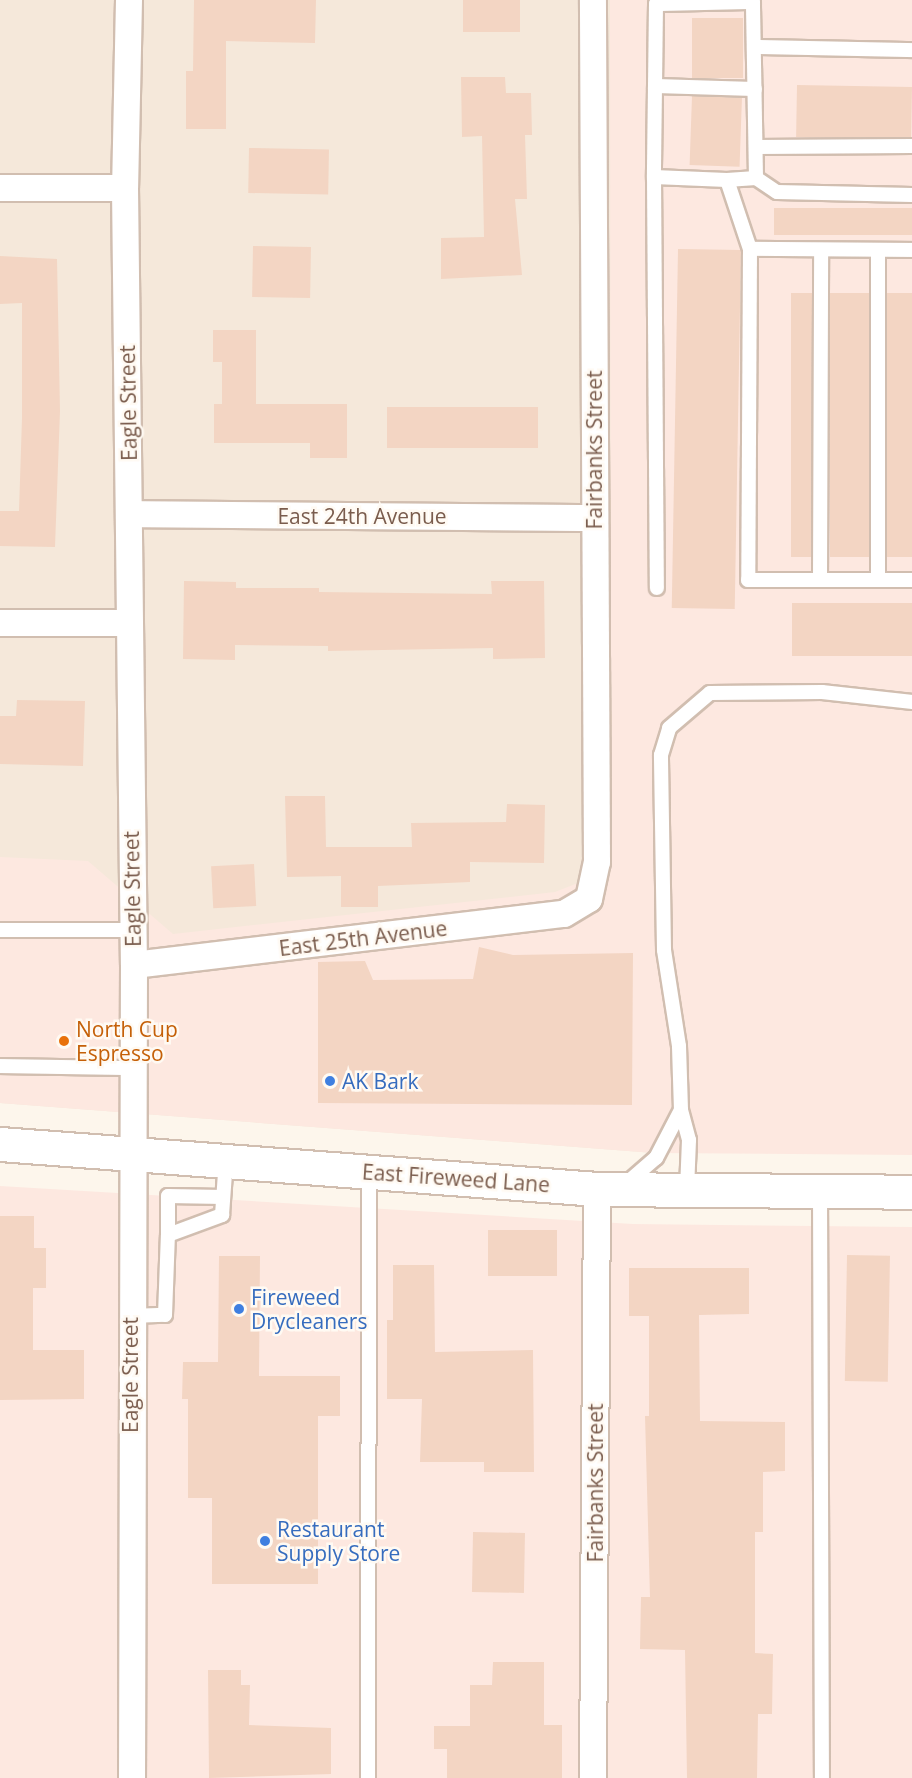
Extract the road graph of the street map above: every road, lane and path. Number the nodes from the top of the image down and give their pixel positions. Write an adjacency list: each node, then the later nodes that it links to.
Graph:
1 (129, 0): 13 (street, Eagle Street)
2 (594, 0): 20 (street, Fairbanks Street)
3 (754, 47): 4 (lane); 5 (lane); 6 (lane)
4 (912, 50)
5 (655, 86): 6 (lane); 9 (lane)
6 (755, 89): 8 (lane)
7 (912, 146): 8 (lane)
8 (756, 147): 10 (lane)
9 (654, 177): 11 (lane); 24 (lane)
10 (756, 178): 11 (lane); 14 (lane)
11 (727, 180): 15 (lane)
12 (0, 188): 13 (street)
13 (125, 188): 19 (street, Eagle Street)
14 (912, 195)
15 (750, 249): 16 (lane); 21 (lane)
16 (821, 250): 17 (lane); 21 (lane)
17 (878, 250): 18 (lane); 22 (lane)
18 (912, 250)
19 (129, 514): 20 (street, East 24th Avenue); 26 (street, Eagle Street)
20 (595, 518): 28 (street, Fairbanks Street)
21 (820, 580): 22 (lane)
22 (878, 580): 23 (lane)
23 (912, 580)
24 (657, 588)
25 (0, 623): 26 (street)
26 (128, 623): 30 (street, Eagle Street)
27 (912, 702): 34 (lane)
28 (589, 899): 31 (street, East 25th Avenue)
29 (0, 930): 30 (lane)
30 (133, 930): 31 (street, Eagle Street)
31 (134, 965): 33 (street, Eagle Street)
32 (0, 1066): 33 (lane)
33 (132, 1068): 36 (street, Eagle Street)
34 (681, 1110): 39 (lane); 40 (lane)
35 (0, 1144): 36 (main road, East Fireweed Lane)
36 (131, 1152): 37 (main road, East Fireweed Lane); 45 (street, Eagle Street)
37 (226, 1158): 38 (main road, East Fireweed Lane); 43 (lane)
38 (369, 1172): 39 (main road, East Fireweed Lane); 47 (lane)
39 (608, 1189): 40 (main road, East Fireweed Lane); 48 (street, Fairbanks Street)
40 (687, 1190): 41 (main road, East Fireweed Lane)
41 (820, 1190): 42 (main road, East Fireweed Lane); 49 (lane)
42 (912, 1192)
43 (223, 1197): 44 (lane); 44 (lane)
44 (168, 1235): 45 (lane)
45 (130, 1316): 46 (street, Eagle Street)
46 (132, 1778)
47 (368, 1778)
48 (593, 1778)
49 (822, 1778)

